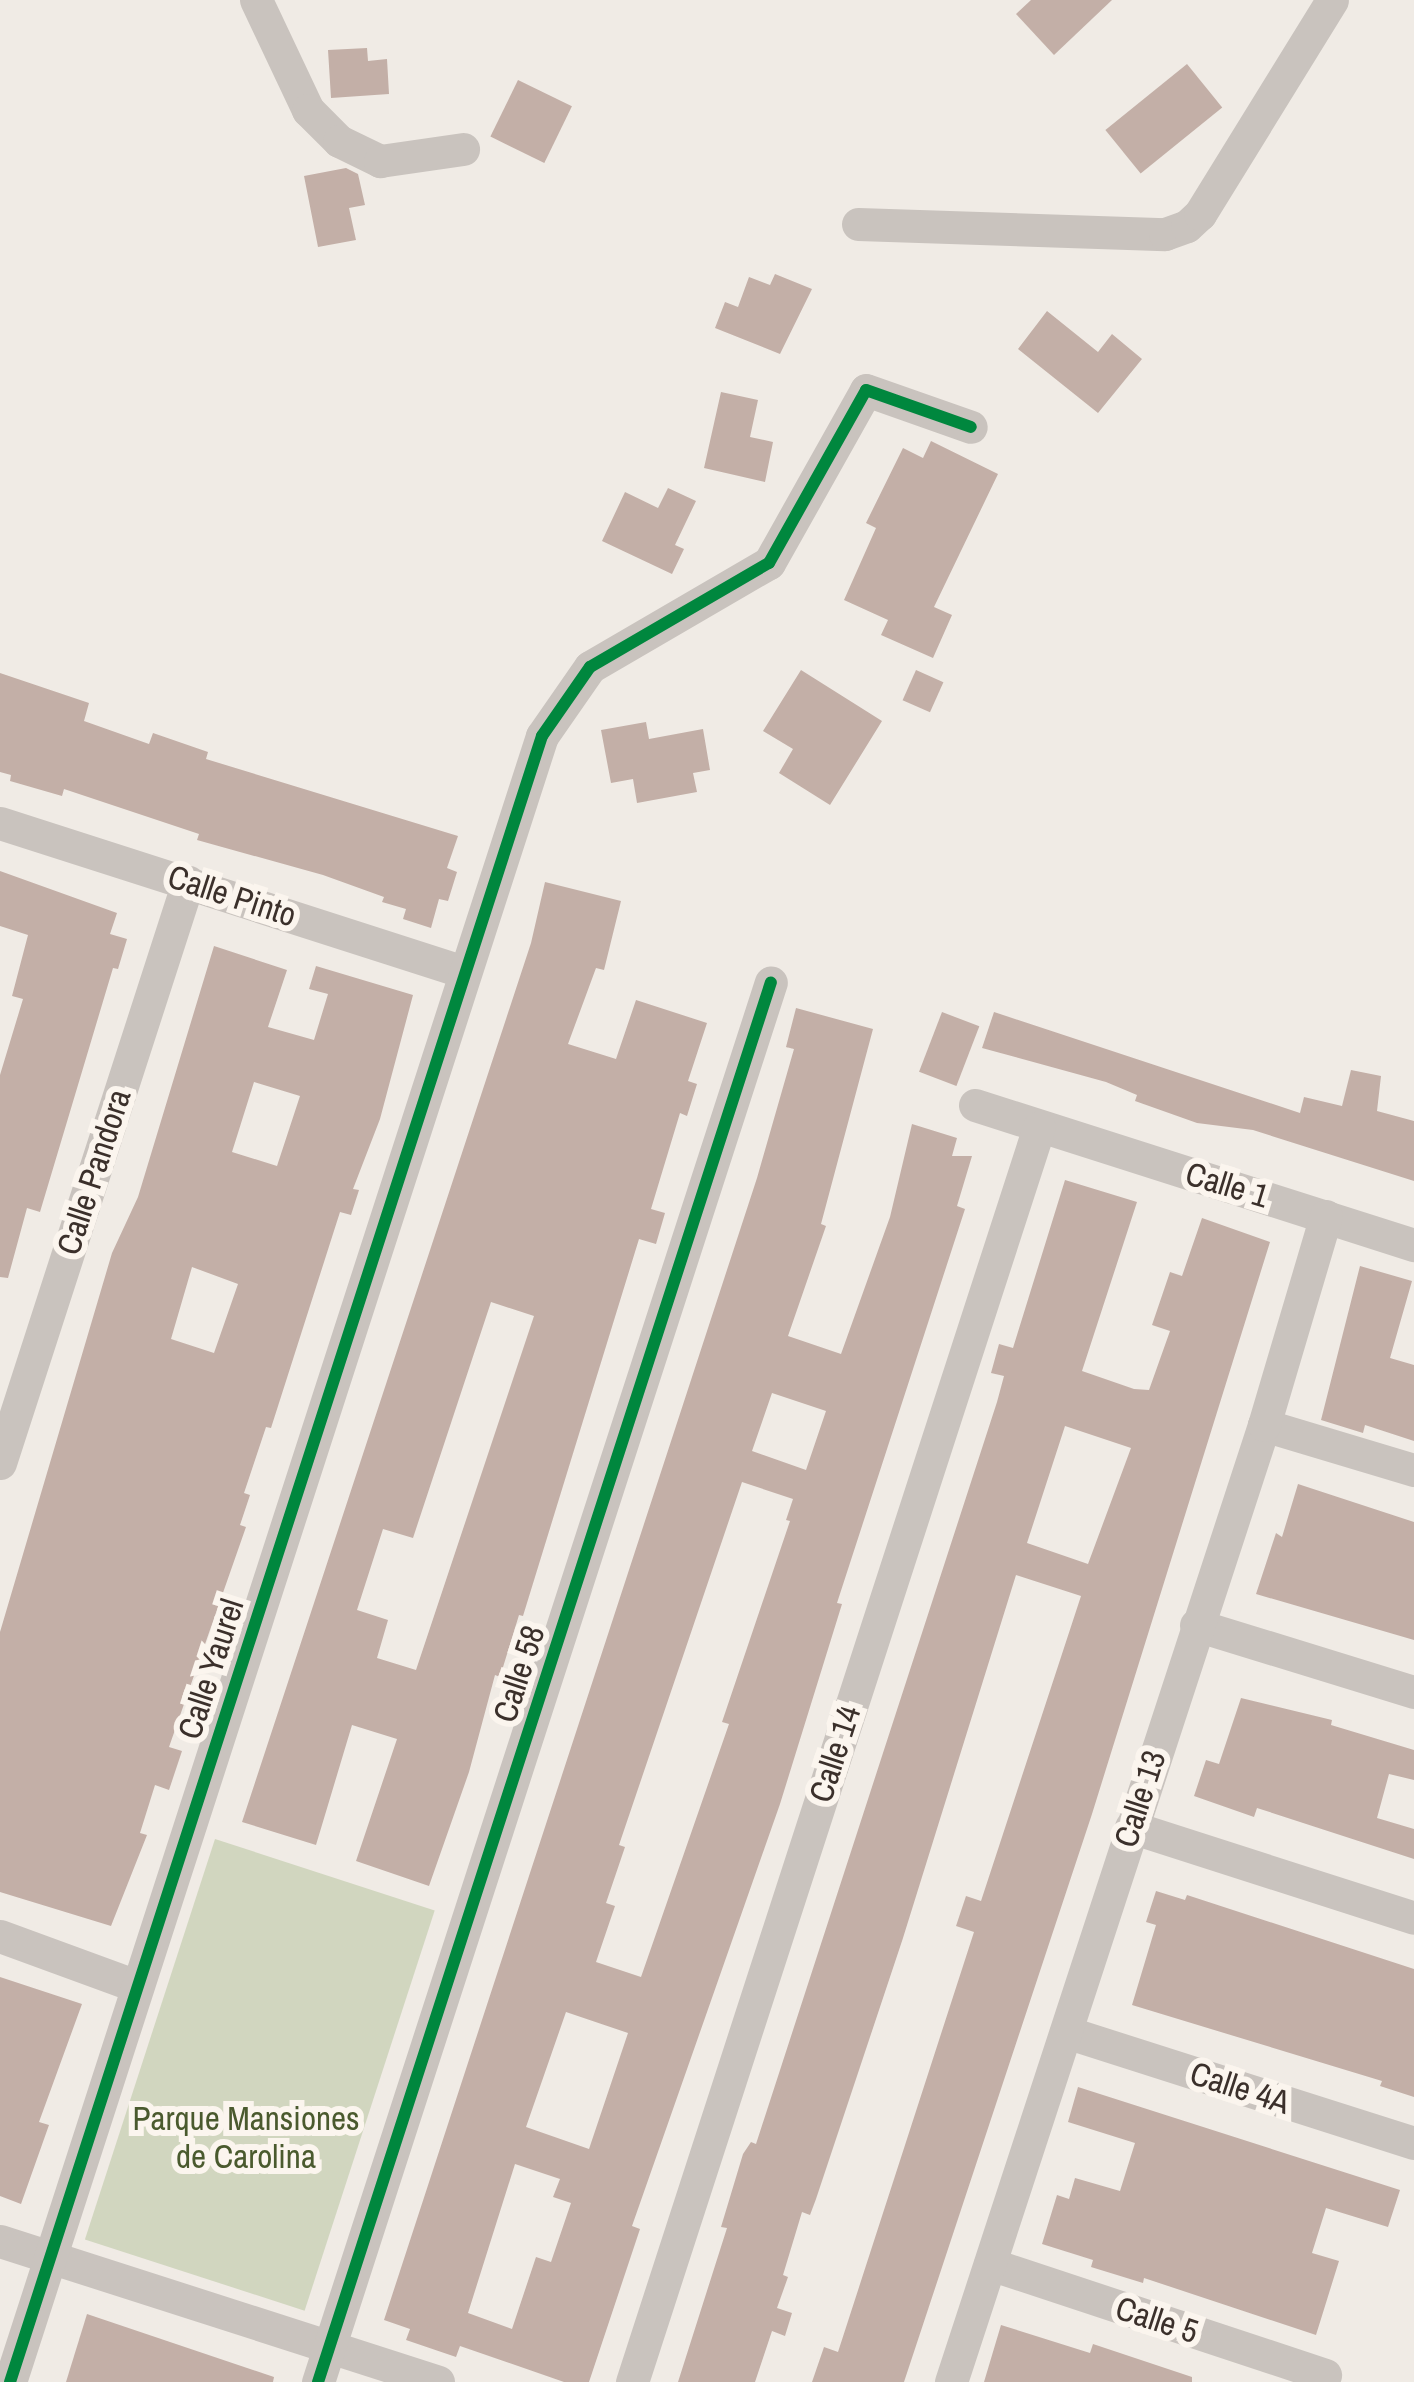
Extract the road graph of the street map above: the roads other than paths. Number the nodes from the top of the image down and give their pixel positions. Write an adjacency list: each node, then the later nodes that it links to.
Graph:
1 (256, 0): 3 (street)
2 (1332, 0): 4 (street)
3 (463, 149)
4 (858, 224)
5 (971, 427): 8 (street, Calle Yaurel)
6 (0, 823): 7 (street, Calle Pinto)
7 (188, 882): 8 (street, Calle Pinto); 15 (street, Calle Pandora)
8 (464, 972): 22 (street, Calle Yaurel)
9 (771, 982): 28 (street, Calle 58)
10 (975, 1105): 11 (street, Calle 1)
11 (1039, 1127): 12 (street, Calle 1); 33 (street, Calle 14)
12 (1326, 1216): 13 (street, Calle 1); 14 (street, Calle 13)
13 (1414, 1245)
14 (1264, 1425): 16 (street); 17 (street, Calle 13)
15 (0, 1463)
16 (1414, 1470)
17 (1196, 1625): 18 (street); 19 (street, Calle 13)
18 (1414, 1693)
19 (1131, 1827): 20 (street); 23 (street, Calle 13)
20 (1414, 1918)
21 (0, 1936): 22 (street)
22 (137, 1985): 26 (street, Calle Yaurel)
23 (1066, 2032): 24 (street, Calle 4A); 27 (street, Calle 13)
24 (1414, 2143)
25 (0, 2241): 26 (street)
26 (51, 2257): 28 (street); 30 (street, Calle Yaurel)
27 (990, 2264): 29 (street, Calle 5); 34 (street, Calle 13)
28 (329, 2347): 31 (street, Calle 58); 32 (street)
29 (1324, 2375)
30 (10, 2382)
31 (318, 2382)
32 (438, 2382)
33 (632, 2382)
34 (951, 2382)

